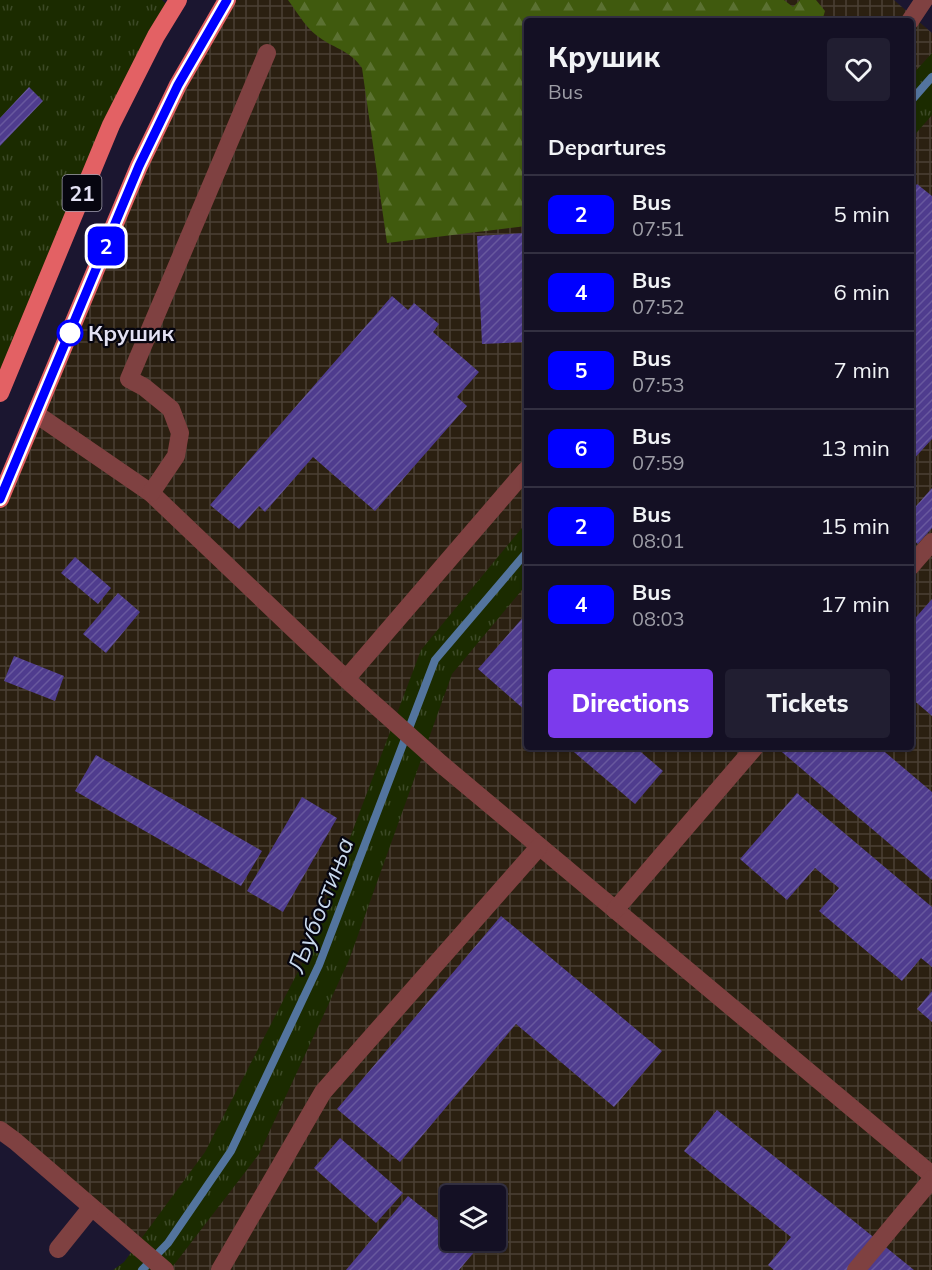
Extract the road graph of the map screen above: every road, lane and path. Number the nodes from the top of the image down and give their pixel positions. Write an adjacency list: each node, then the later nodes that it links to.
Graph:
1 (227, 0): 7 (main road, 21)
2 (924, 0): 4 (lane)
3 (171, 3): 6 (main road, 21)
4 (912, 18)
5 (267, 53): 9 (lane)
6 (0, 393)
7 (36, 414): 9 (lane); 10 (main road, 21)
8 (524, 472): 13 (lane)
9 (151, 493): 13 (lane)
10 (0, 499)
11 (932, 542): 12 (lane)
12 (914, 562)
13 (346, 679): 15 (lane)
14 (752, 750): 16 (lane)
15 (539, 847): 16 (lane); 22 (lane)
16 (615, 910): 18 (lane)
17 (0, 1130): 19 (lane)
18 (932, 1177): 23 (lane)
19 (91, 1208): 20 (lane); 21 (lane)
20 (58, 1249)
21 (165, 1270)
22 (220, 1270)
23 (856, 1270)

